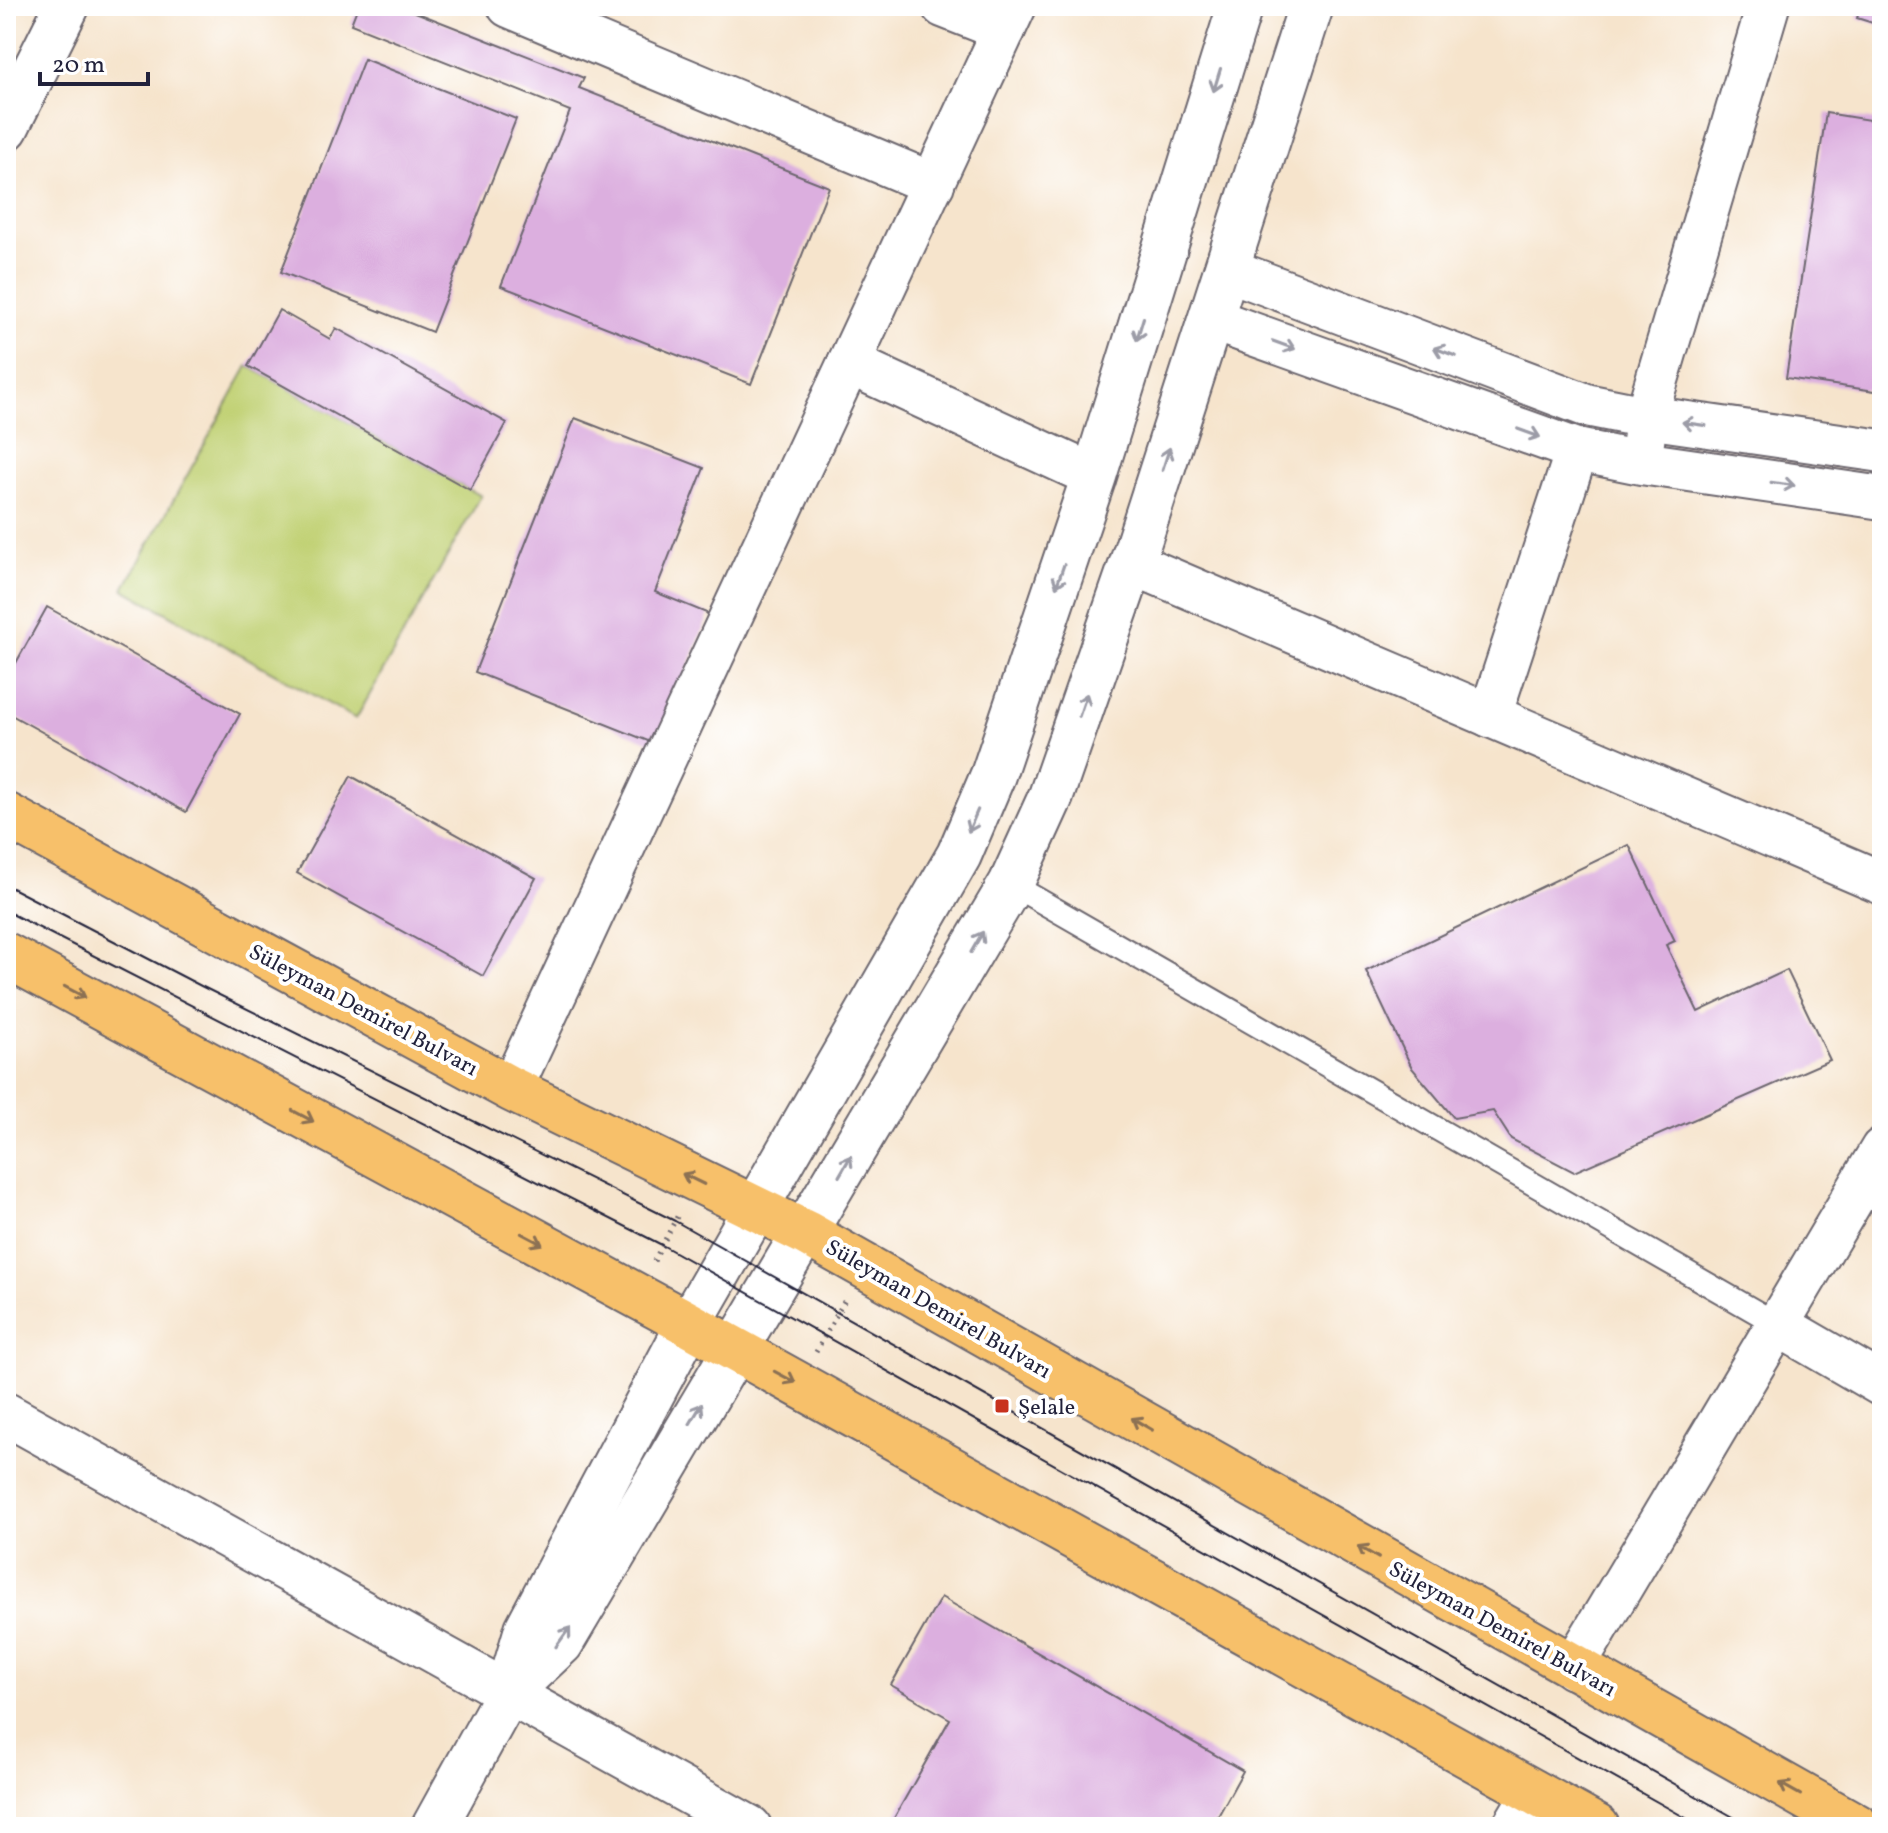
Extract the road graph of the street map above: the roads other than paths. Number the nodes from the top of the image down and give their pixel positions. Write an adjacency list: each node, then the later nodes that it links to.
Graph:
1 (67, 6): 8 (street)
2 (509, 6): 9 (street)
3 (943, 6): 7 (street)
4 (1240, 6): 17 (street, one-way to 17)
5 (1311, 6): 10 (street)
6 (1768, 6): 13 (street)
7 (1010, 18): 9 (street)
8 (6, 128)
9 (933, 184): 12 (street)
10 (1226, 269): 11 (street); 13 (street, one-way to 10)
11 (1211, 319): 14 (street, one-way to 14); 19 (street, one-way to 11)
12 (849, 363): 17 (street); 25 (street)
13 (1646, 417): 15 (street, one-way to 13); 16 (street)
14 (1577, 450): 16 (street); 20 (street)
15 (1882, 451)
16 (1641, 463): 18 (street, one-way to 18)
17 (1094, 476): 27 (street, one-way to 27)
18 (1882, 498)
19 (1132, 563): 20 (street); 23 (street, one-way to 19)
20 (1490, 716): 22 (street)
21 (6, 815): 25 (main road, Süleyman Demirel Bulvarı)
22 (1882, 883)
23 (1011, 884): 28 (street, one-way to 23); 30 (lane)
24 (6, 955): 29 (main road, one-way to 29)
25 (511, 1089): 27 (main road, Süleyman Demirel Bulvarı, one-way to 25)
26 (1882, 1149): 30 (street)
27 (755, 1210): 28 (main road, Süleyman Demirel Bulvarı); 29 (street)
28 (806, 1233): 31 (street); 34 (main road, Süleyman Demirel Bulvarı, one-way to 28)
29 (689, 1324): 31 (main road); 35 (street)
30 (1777, 1324): 32 (street); 34 (street)
31 (734, 1350): 35 (street, one-way to 31); 36 (main road, one-way to 36)
32 (1882, 1385)
33 (6, 1414): 35 (street)
34 (1573, 1668): 40 (main road, Süleyman Demirel Bulvarı, one-way to 34)
35 (508, 1693): 37 (street); 38 (street)
36 (1524, 1810): 39 (main road)
37 (434, 1827)
38 (750, 1827)
39 (1597, 1827)
40 (1858, 1827)

